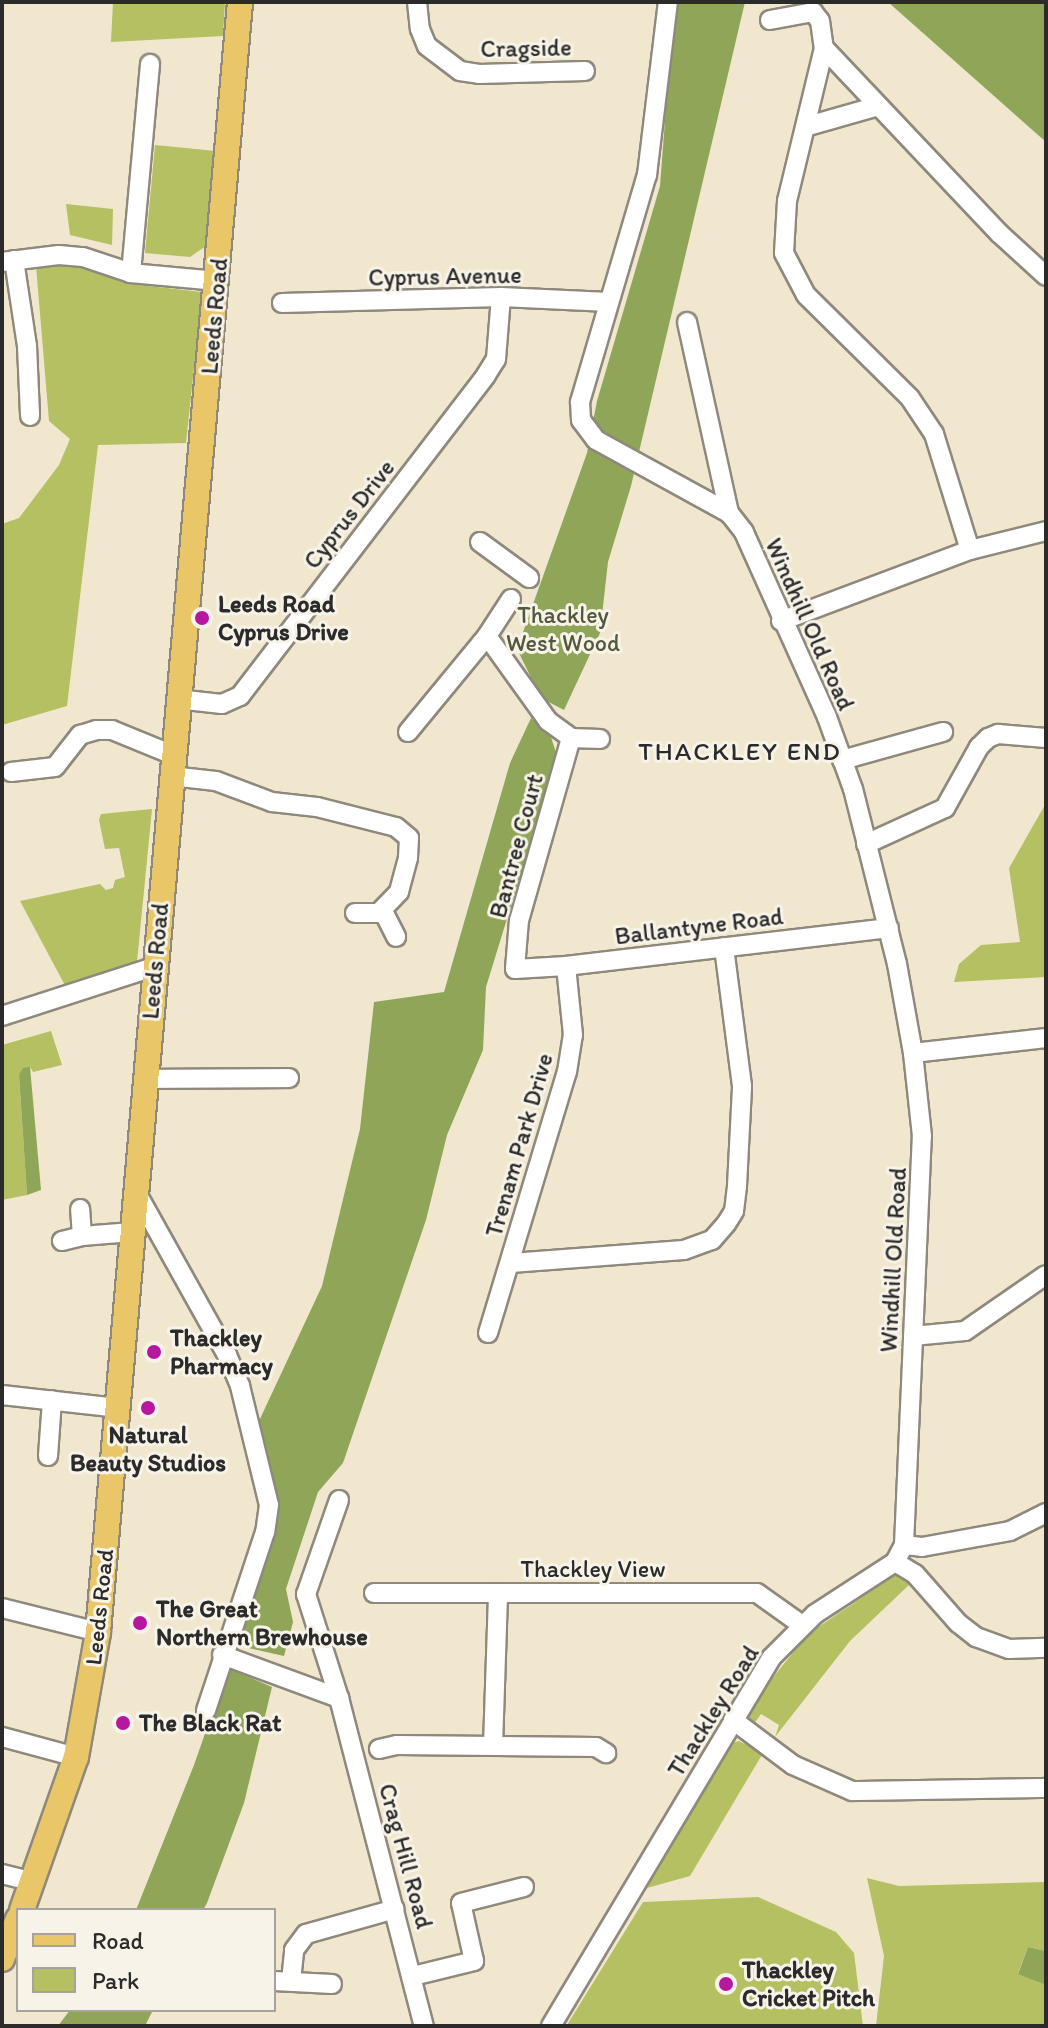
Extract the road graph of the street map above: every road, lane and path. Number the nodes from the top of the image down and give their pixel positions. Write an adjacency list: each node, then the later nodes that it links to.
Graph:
1 (240, 2): 13 (main road, Leeds Road)
2 (417, 2): 7 (street, Cragside)
3 (668, 2): 15 (street, Windhill Old Road)
4 (770, 20): 5 (street)
5 (824, 48): 8 (street); 9 (street)
6 (150, 64): 11 (street)
7 (585, 71)
8 (878, 106): 9 (street); 12 (street)
9 (808, 126): 22 (street)
10 (8, 261): 11 (street); 18 (street)
11 (131, 273): 13 (street)
12 (1046, 276)
13 (217, 281): 27 (main road, Leeds Road)
14 (501, 297): 15 (street, Cyprus Avenue); 16 (street, Cyprus Avenue); 27 (street, Cyprus Drive)
15 (609, 302): 19 (street, Windhill Old Road)
16 (282, 303)
17 (687, 322): 19 (street)
18 (30, 416)
19 (729, 513): 25 (street, Windhill Old Road)
20 (1046, 531): 22 (street)
21 (480, 542): 23 (street)
22 (970, 550): 25 (street)
23 (529, 578)
24 (511, 599): 26 (street)
25 (781, 621): 33 (street, Windhill Old Road)
26 (487, 636): 28 (street); 30 (street)
27 (177, 699): 34 (main road, Leeds Road)
28 (408, 732)
29 (943, 732): 33 (street)
30 (571, 738): 32 (street); 44 (street, Bantree Court)
31 (1046, 738): 36 (street)
32 (600, 739)
33 (842, 760): 36 (street, Windhill Old Road)
34 (172, 766): 35 (street); 37 (street); 43 (main road, Leeds Road)
35 (11, 772)
36 (866, 844): 39 (street, Windhill Old Road)
37 (383, 911): 38 (street); 40 (street)
38 (355, 913)
39 (889, 928): 41 (street, Ballantyne Road); 47 (street, Windhill Old Road)
40 (396, 937)
41 (724, 947): 42 (street, Ballantyne Road); 55 (street)
42 (566, 966): 44 (street, Ballantyne Road); 55 (street, Trenam Park Drive)
43 (154, 967): 45 (street); 49 (main road, Leeds Road)
44 (515, 969)
45 (2, 1016)
46 (1046, 1038): 47 (street)
47 (913, 1053): 58 (street, Windhill Old Road)
48 (289, 1078): 49 (street)
49 (144, 1079): 50 (main road, Leeds Road)
50 (134, 1190): 52 (main road, Leeds Road); 72 (street)
51 (80, 1209): 53 (street)
52 (132, 1232): 53 (street); 61 (main road, Leeds Road)
53 (82, 1236): 54 (street)
54 (62, 1241)
55 (511, 1263): 57 (street, Trenam Park Drive)
56 (1046, 1275): 58 (street)
57 (488, 1333)
58 (913, 1336): 65 (street, Windhill Old Road)
59 (2, 1395): 60 (street)
60 (52, 1400): 61 (street); 62 (street)
61 (117, 1408): 70 (main road, Leeds Road)
62 (48, 1456)
63 (339, 1500): 73 (street, Crag Hill Road)
64 (1046, 1513): 65 (street)
65 (900, 1553): 69 (street, Thackley Road); 71 (street)
66 (374, 1593): 67 (street, Thackley View)
67 (498, 1593): 69 (street, Thackley View); 77 (street)
68 (2, 1608): 70 (street)
69 (802, 1625): 75 (street, Thackley Road)
70 (98, 1632): 80 (main road, Leeds Road)
71 (1046, 1648)
72 (228, 1658): 73 (street); 74 (street)
73 (339, 1698): 86 (street, Crag Hill Road)
74 (206, 1710)
75 (733, 1720): 81 (street); 93 (street, Thackley Road)
76 (2, 1737): 80 (street)
77 (493, 1746): 78 (street); 79 (street)
78 (379, 1749)
79 (606, 1753)
80 (76, 1757): 83 (main road, Leeds Road)
81 (1046, 1788)
82 (2, 1874): 83 (street)
83 (33, 1882): 85 (main road, Leeds Road)
84 (524, 1887): 89 (street)
85 (23, 1908)
86 (395, 1909): 89 (street, Crag Hill Road); 90 (street)
87 (16, 1924): 88 (main road)
88 (2, 1959)
89 (413, 1976): 92 (street, Crag Hill Road)
90 (283, 1981): 91 (street)
91 (332, 1984)
92 (424, 2026)
93 (551, 2026)

